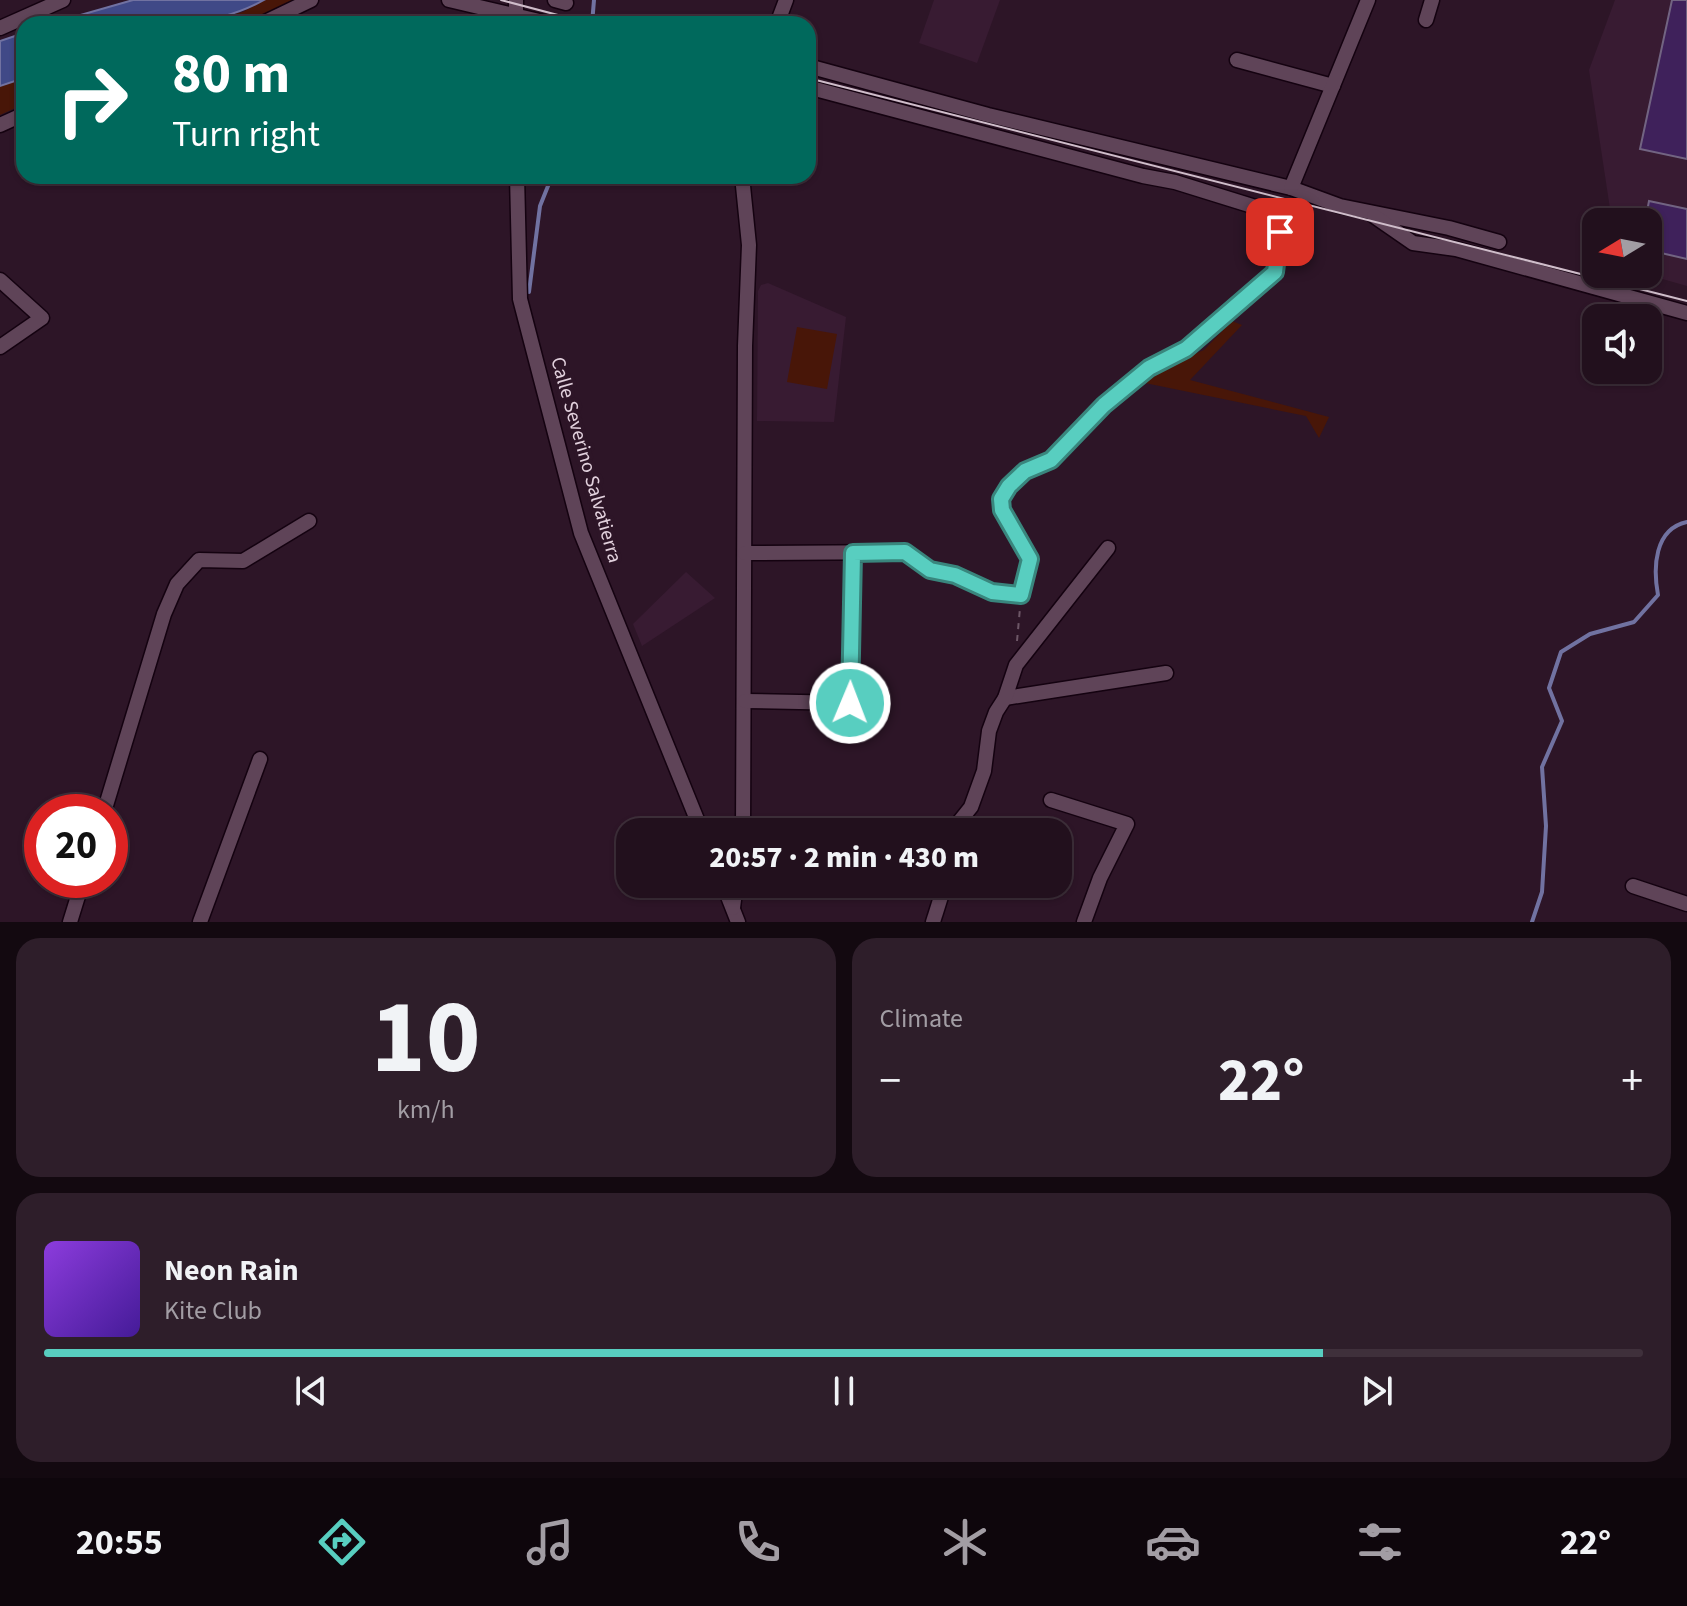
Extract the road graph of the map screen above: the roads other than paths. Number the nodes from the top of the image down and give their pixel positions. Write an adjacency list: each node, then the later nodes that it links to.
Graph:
1 (63, 0): 7 (street)
2 (311, 0): 8 (street)
3 (449, 0): 6 (street)
4 (1368, 0): 12 (street)
5 (1432, 0): 9 (street)
6 (516, 13)
7 (27, 16)
8 (278, 16)
9 (1426, 20)
10 (1237, 60): 12 (street)
11 (816, 68): 14 (street)
12 (1333, 86): 17 (street)
13 (816, 89): 18 (street)
14 (1249, 178): 17 (street); 18 (street)
15 (517, 184): 34 (street, Calle Severino Salvatierra)
16 (743, 184): 26 (street)
17 (1291, 188): 19 (street)
18 (1240, 203): 27 (street)
19 (1367, 211): 20 (street); 22 (street)
20 (1499, 242)
21 (0, 280): 23 (street)
22 (1687, 313)
23 (0, 347)
24 (309, 521): 32 (street)
25 (1108, 548): 29 (street)
26 (745, 553): 27 (street); 30 (street)
27 (853, 553): 30 (street)
28 (1166, 673): 29 (street)
29 (1005, 698): 36 (street)
30 (745, 701): 35 (street)
31 (260, 759): 43 (street)
32 (109, 794)
33 (1051, 800): 44 (street)
34 (696, 818)
35 (743, 818)
36 (962, 818)
37 (1633, 886): 40 (street)
38 (77, 898): 42 (street)
39 (943, 898): 41 (street)
40 (1687, 904)
41 (939, 920)
42 (70, 922)
43 (200, 922)
44 (1084, 922)

